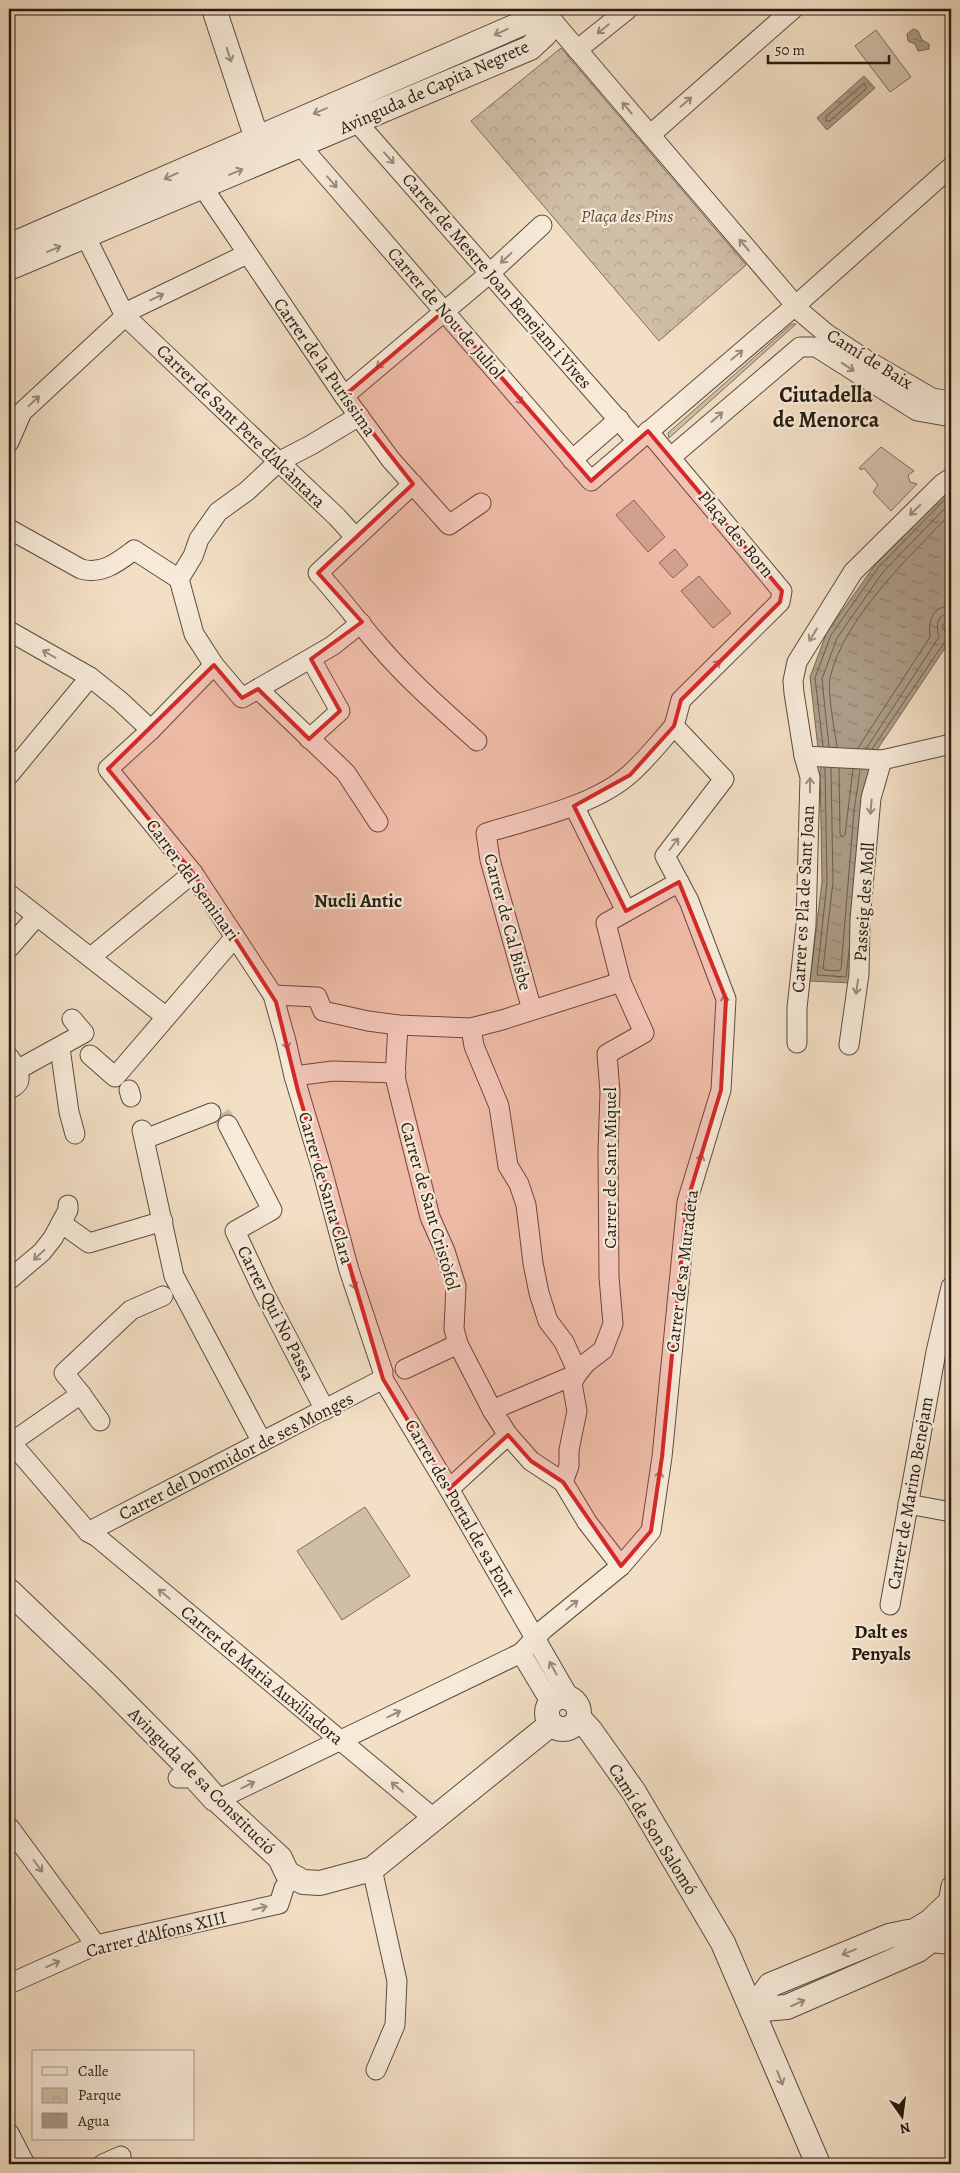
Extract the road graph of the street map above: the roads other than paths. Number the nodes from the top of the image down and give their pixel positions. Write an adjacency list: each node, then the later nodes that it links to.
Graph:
1 (214, 9): 12 (street, one-way to 12)
2 (628, 9): 5 (street, one-way to 5)
3 (793, 9): 10 (street, one-way to 3)
4 (545, 11): 5 (street); 6 (street, Avinguda de Capità Negrete, one-way to 6); 7 (street, Avinguda de Capità Negrete)
5 (577, 50): 10 (street, one-way to 5)
6 (416, 70): 7 (street); 8 (street, Avinguda de Capità Negrete)
7 (427, 92): 9 (street, Avinguda de Capità Negrete)
8 (347, 100): 9 (street); 12 (street, Avinguda de Capità Negrete, one-way to 12)
9 (356, 121): 11 (street, Avinguda de Capità Negrete); 20 (street, Carrer de Mestre Joan Benejam i Vives, one-way to 20)
10 (650, 135): 21 (street, one-way to 10)
11 (300, 145): 12 (street, Avinguda de Capità Negrete); 22 (street, Carrer de Nou de Juliol, one-way to 22)
12 (262, 149): 14 (street, Avinguda de Capità Negrete)
13 (951, 166): 21 (street)
14 (198, 176): 16 (street, Avinguda de Capità Negrete); 18 (street, Carrer de la Puríssima)
15 (542, 225): 20 (street, one-way to 20)
16 (81, 226): 17 (street, Avinguda de Capità Negrete); 19 (street, Avinguda de Capità Negrete, one-way to 16); 23 (street)
17 (9, 246)
18 (248, 254): 23 (street, one-way to 18); 24 (street, Carrer de la Puríssima)
19 (9, 268)
20 (490, 272): 22 (street); 28 (street, Carrer de Mestre Joan Benejam i Vives)
21 (795, 306): 25 (street, Camí de Baix); 29 (street, one-way to 21)
22 (444, 311): 24 (street, one-way to 24); 32 (street, Carrer de Nou de Juliol, one-way to 32)
23 (125, 316): 30 (street, one-way to 23); 33 (street, Carrer de Sant Pere d'Alcàntara)
24 (344, 396): 26 (street, Carrer de la Puríssima)
25 (951, 401)
26 (359, 416): 33 (street); 35 (street, Carrer de la Puríssima)
27 (951, 417): 31 (street, one-way to 27)
28 (619, 419): 29 (street, Carrer de Mestre Joan Benejam i Vives); 32 (street)
29 (643, 436): 31 (street, Plaça des Born); 32 (street, Carrer de Nou de Juliol)
30 (9, 442)
31 (671, 457): 46 (street, Plaça des Born, one-way to 31)
32 (572, 460)
33 (278, 462): 38 (street, Carrer de Sant Pere d'Alcàntara); 39 (street)
34 (951, 478): 51 (street, Carrer es Pla de Sant Joan, one-way to 51)
35 (413, 484): 36 (street, Carrer de la Puríssima); 38 (street)
36 (481, 503)
37 (9, 530): 39 (street)
38 (355, 538): 40 (street)
39 (179, 579): 43 (street)
40 (361, 623): 42 (street); 49 (street)
41 (9, 631): 44 (street, one-way to 41)
42 (311, 658): 45 (street); 48 (street)
43 (214, 665): 45 (street); 47 (street)
44 (90, 677): 47 (street); 53 (street)
45 (258, 689): 48 (street)
46 (674, 726): 54 (street); 57 (street, Carrer de sa Muradeta, one-way to 46)
47 (151, 730): 56 (street, Carrer del Seminari)
48 (308, 739): 55 (street)
49 (477, 741)
50 (951, 744): 52 (street)
51 (811, 756): 52 (street); 71 (street, Carrer es Pla de Sant Joan, one-way to 51)
52 (878, 760): 72 (street, Passeig des Moll, one-way to 72)
53 (9, 775)
54 (574, 806): 59 (street); 66 (street, Carrer de Cal Bisbe)
55 (378, 822)
56 (193, 873): 61 (street, Carrer del Seminari); 63 (street)
57 (678, 882): 59 (street); 101 (street, Carrer de sa Muradeta, one-way to 57)
58 (9, 894): 60 (street)
59 (626, 912): 64 (street)
60 (37, 916): 62 (street); 63 (street)
61 (235, 937): 65 (street, Carrer del Seminari); 67 (street)
62 (9, 948)
63 (91, 957): 67 (street)
64 (621, 982): 66 (street); 87 (street, Carrer de Sant Miquel)
65 (273, 995): 69 (street); 76 (street, Carrer de Santa Clara, one-way to 76)
66 (532, 1010): 70 (street)
67 (165, 1016): 73 (street)
68 (72, 1020): 73 (street)
69 (398, 1025): 70 (street); 75 (street, Carrer de Sant Cristòfol)
70 (471, 1028): 87 (street)
71 (797, 1044)
72 (849, 1045)
73 (78, 1048): 74 (street); 78 (street)
74 (13, 1064): 77 (street)
75 (396, 1073): 76 (street); 85 (street, Carrer de Sant Cristòfol)
76 (294, 1076): 88 (street, Carrer de Santa Clara, one-way to 88)
77 (9, 1089)
78 (74, 1134)
79 (68, 1205): 81 (street)
80 (163, 1221): 81 (street); 84 (street); 90 (street, Carrer Qui No Passa)
81 (61, 1223): 82 (street, one-way to 82)
82 (9, 1280)
83 (951, 1287): 98 (street, Carrer de Marino Benejam)
84 (173, 1291): 89 (street); 95 (street)
85 (458, 1344): 86 (street); 91 (street, Carrer de Sant Cristòfol)
86 (405, 1369)
87 (577, 1374): 91 (street); 96 (street)
88 (384, 1379): 90 (street, Carrer del Dormidor de ses Monges); 97 (street, Carrer des Portal de sa Font)
89 (80, 1394): 92 (street); 94 (street)
90 (325, 1410): 95 (street, Carrer del Dormidor de ses Monges)
91 (492, 1410): 93 (street, Carrer de Sant Cristòfol)
92 (100, 1421)
93 (508, 1435): 96 (street, Carrer de Sant Cristòfol); 97 (street)
94 (9, 1442): 100 (street, Carrer de Maria Auxiliadora)
95 (262, 1442): 100 (street, Carrer del Dormidor de ses Monges)
96 (562, 1482): 101 (street)
97 (450, 1489): 105 (street, Carrer des Portal de sa Font)
98 (908, 1504): 99 (street); 103 (street, Carrer de Marino Benejam)
99 (951, 1512)
100 (88, 1532): 108 (street, Carrer de Maria Auxiliadora, one-way to 100)
101 (621, 1566): 105 (street, Carrer de sa Muradeta, one-way to 101)
102 (9, 1590): 110 (street, Avinguda de sa Constitució)
103 (890, 1605)
104 (9, 1610): 109 (street, Avinguda de sa Constitució)
105 (536, 1638): 106 (street, Carrer de sa Muradeta); 107 (street, Carrer des Portal de sa Font, one-way to 105)
106 (521, 1652): 107 (street); 108 (street, Carrer de sa Muradeta, one-way to 106)
107 (557, 1708): 111 (street); 119 (street, Camí de Son Salomó)
108 (340, 1740): 110 (street, Carrer de sa Muradeta, one-way to 108); 111 (street, Carrer de Maria Auxiliadora, one-way to 108)
109 (178, 1778): 110 (street); 114 (street, Avinguda de sa Constitució)
110 (217, 1800): 114 (street, Avinguda de sa Constitució)
111 (431, 1821): 113 (street)
112 (9, 1827): 118 (street, one-way to 118)
113 (372, 1869): 114 (street); 123 (street)
114 (290, 1875): 118 (street, Carrer d'Alfons XIII, one-way to 114)
115 (949, 1893): 116 (street); 117 (street)
116 (908, 1932): 117 (street); 121 (street, one-way to 121)
117 (941, 1941): 122 (street, one-way to 117)
118 (96, 1945): 120 (street, Carrer d'Alfons XIII, one-way to 118)
119 (726, 1948): 121 (street); 122 (street)
120 (9, 1984)
121 (770, 1986): 122 (street)
122 (752, 2010): 128 (street, one-way to 128)
123 (376, 2070)
124 (9, 2133): 126 (street)
125 (121, 2156): 127 (street)
126 (25, 2164)
127 (104, 2164)
128 (818, 2164)

